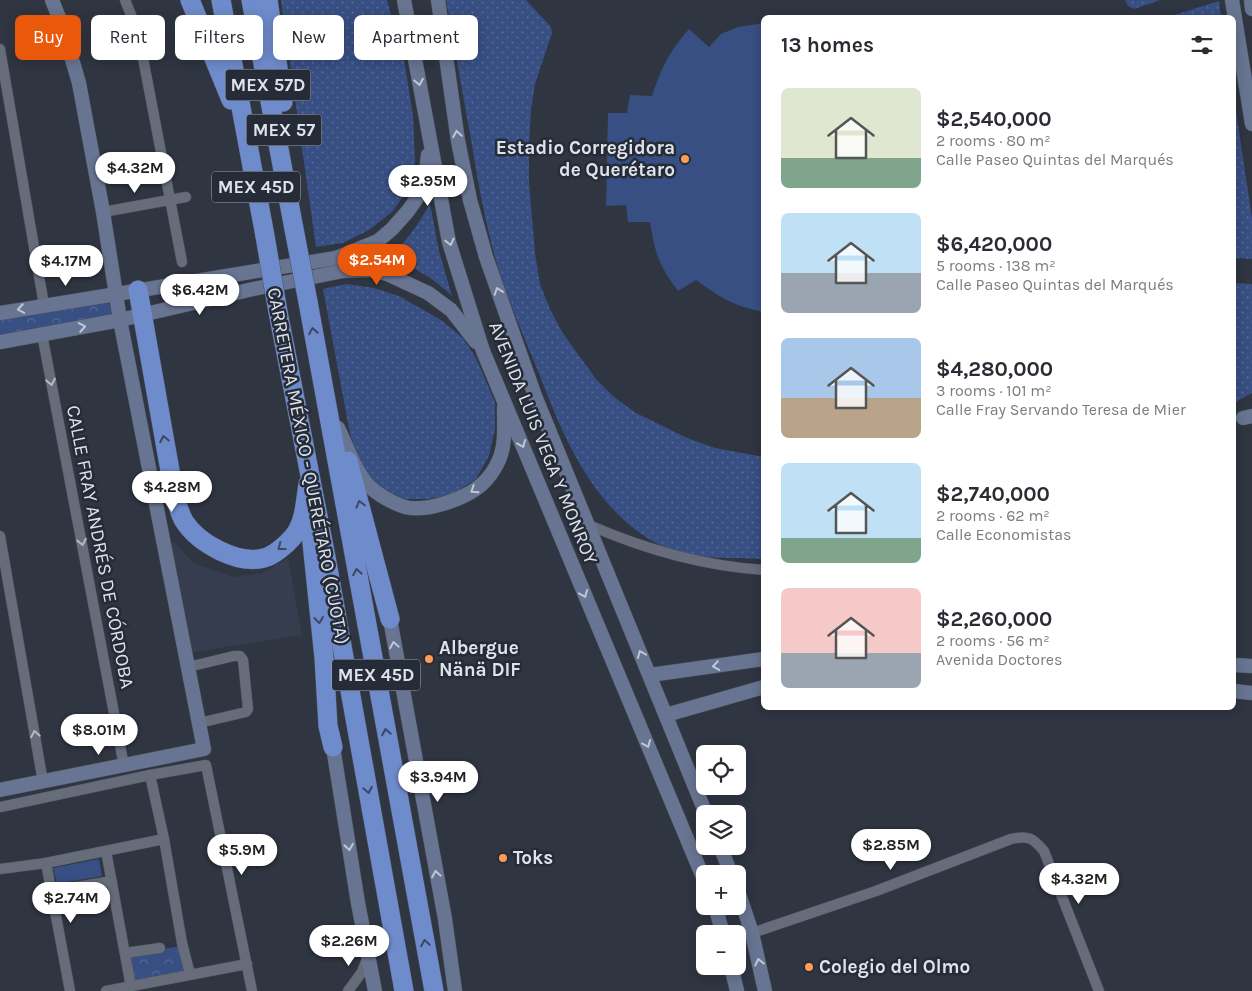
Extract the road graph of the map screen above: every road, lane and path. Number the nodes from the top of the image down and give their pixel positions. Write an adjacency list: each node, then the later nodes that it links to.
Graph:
1 (52, 0): 25 (main road)
2 (125, 0): 24 (street)
3 (190, 0): 21 (highway)
4 (221, 0): 21 (highway, CARRETERA MÉXICO - QUERÉTARO (CUOTA) / MEX 45D)
5 (252, 0): 22 (highway, CARRETERA MÉXICO - QUERÉTARO (CUOTA) / MEX 57D)
6 (268, 0): 22 (highway, CARRETERA MÉXICO - QUERÉTARO (CUOTA) / MEX 57)
7 (404, 0): 13 (main road, AVENIDA LUIS VEGA Y MONROY)
8 (414, 0): 14 (main road)
9 (1232, 0): 15 (main road)
10 (1251, 0): 12 (main road)
11 (438, 2): 40 (main road, AVENIDA LUIS VEGA Y MONROY, one-way to 11)
12 (1252, 9)
13 (407, 15)
14 (414, 15)
15 (1234, 15)
16 (1236, 25): 19 (main road)
17 (0, 50): 29 (street)
18 (414, 60): 20 (main road, AVENIDA LUIS VEGA Y MONROY, one-way to 20)
19 (1252, 124)
20 (428, 132): 27 (main road); 35 (main road, AVENIDA LUIS VEGA Y MONROY, one-way to 35)
21 (247, 138): 39 (highway, CARRETERA MÉXICO - QUERÉTARO (CUOTA) / MEX 45D, bridge)
22 (284, 170): 36 (highway, CARRETERA MÉXICO - QUERÉTARO (CUOTA) / MEX 45D, one-way to 22, bridge)
23 (186, 197): 24 (street)
24 (171, 201): 25 (street); 26 (street)
25 (103, 212): 28 (main road)
26 (182, 262)
27 (138, 290): 28 (main road); 31 (highway)
28 (116, 294): 29 (main road); 32 (main road)
29 (44, 305): 30 (main road, one-way to 30)
30 (0, 313)
31 (141, 315): 32 (main road); 35 (main road); 39 (highway, one-way to 31)
32 (120, 320): 33 (main road, one-way to 32); 47 (main road)
33 (42, 334): 34 (main road); 55 (street, CALLE FRAY ANDRÉS DE CÓRDOBA, one-way to 55)
34 (0, 342)
35 (483, 351): 37 (main road, AVENIDA LUIS VEGA Y MONROY)
36 (318, 359): 38 (highway); 83 (highway, CARRETERA MÉXICO - QUERÉTARO (CUOTA) / MEX 45D, one-way to 36)
37 (504, 399): 38 (main road, one-way to 38); 64 (main road, AVENIDA LUIS VEGA Y MONROY, one-way to 64)
38 (338, 428): 43 (highway, one-way to 38)
39 (311, 478): 54 (highway, one-way to 54); 82 (highway, CARRETERA MÉXICO - QUERÉTARO (CUOTA) / MEX 45D, one-way to 82)
40 (589, 525): 42 (street); 48 (main road, AVENIDA LUIS VEGA Y MONROY, one-way to 40)
41 (0, 536): 57 (street, one-way to 41)
42 (761, 570)
43 (390, 619): 84 (main road, one-way to 43)
44 (761, 659): 48 (main road, one-way to 48)
45 (1236, 665): 46 (main road)
46 (1252, 666)
47 (188, 667): 53 (main road); 53 (street)
48 (650, 675): 52 (main road, AVENIDA LUIS VEGA Y MONROY)
49 (761, 688): 52 (main road)
50 (1236, 691): 51 (main road)
51 (1252, 693)
52 (666, 715): 59 (main road, AVENIDA LUIS VEGA Y MONROY)
53 (198, 723): 55 (main road)
54 (332, 748): 72 (main road, one-way to 72)
55 (124, 766): 57 (main road)
56 (150, 775): 60 (street); 61 (street); 73 (street)
57 (43, 782): 58 (main road)
58 (0, 790)
59 (702, 805)
60 (0, 807)
61 (164, 839): 62 (street); 74 (street)
62 (106, 851): 63 (street); 66 (street)
63 (46, 862): 65 (street); 67 (street)
64 (698, 865)
65 (0, 869)
66 (112, 881): 67 (street); 71 (street)
67 (52, 891): 77 (street)
68 (744, 915): 69 (main road)
69 (752, 934): 86 (main road, one-way to 69); 87 (street)
70 (160, 948): 71 (street)
71 (125, 953): 76 (street)
72 (368, 956): 80 (street); 81 (main road)
73 (247, 964): 74 (street); 79 (street)
74 (190, 974): 76 (street)
75 (734, 975): 85 (main road)
76 (132, 986): 78 (street)
77 (70, 991)
78 (106, 991)
79 (252, 991)
80 (348, 991)
81 (375, 991)
82 (404, 991)
83 (434, 991)
84 (455, 991)
85 (737, 991)
86 (765, 991)
87 (1099, 991)

